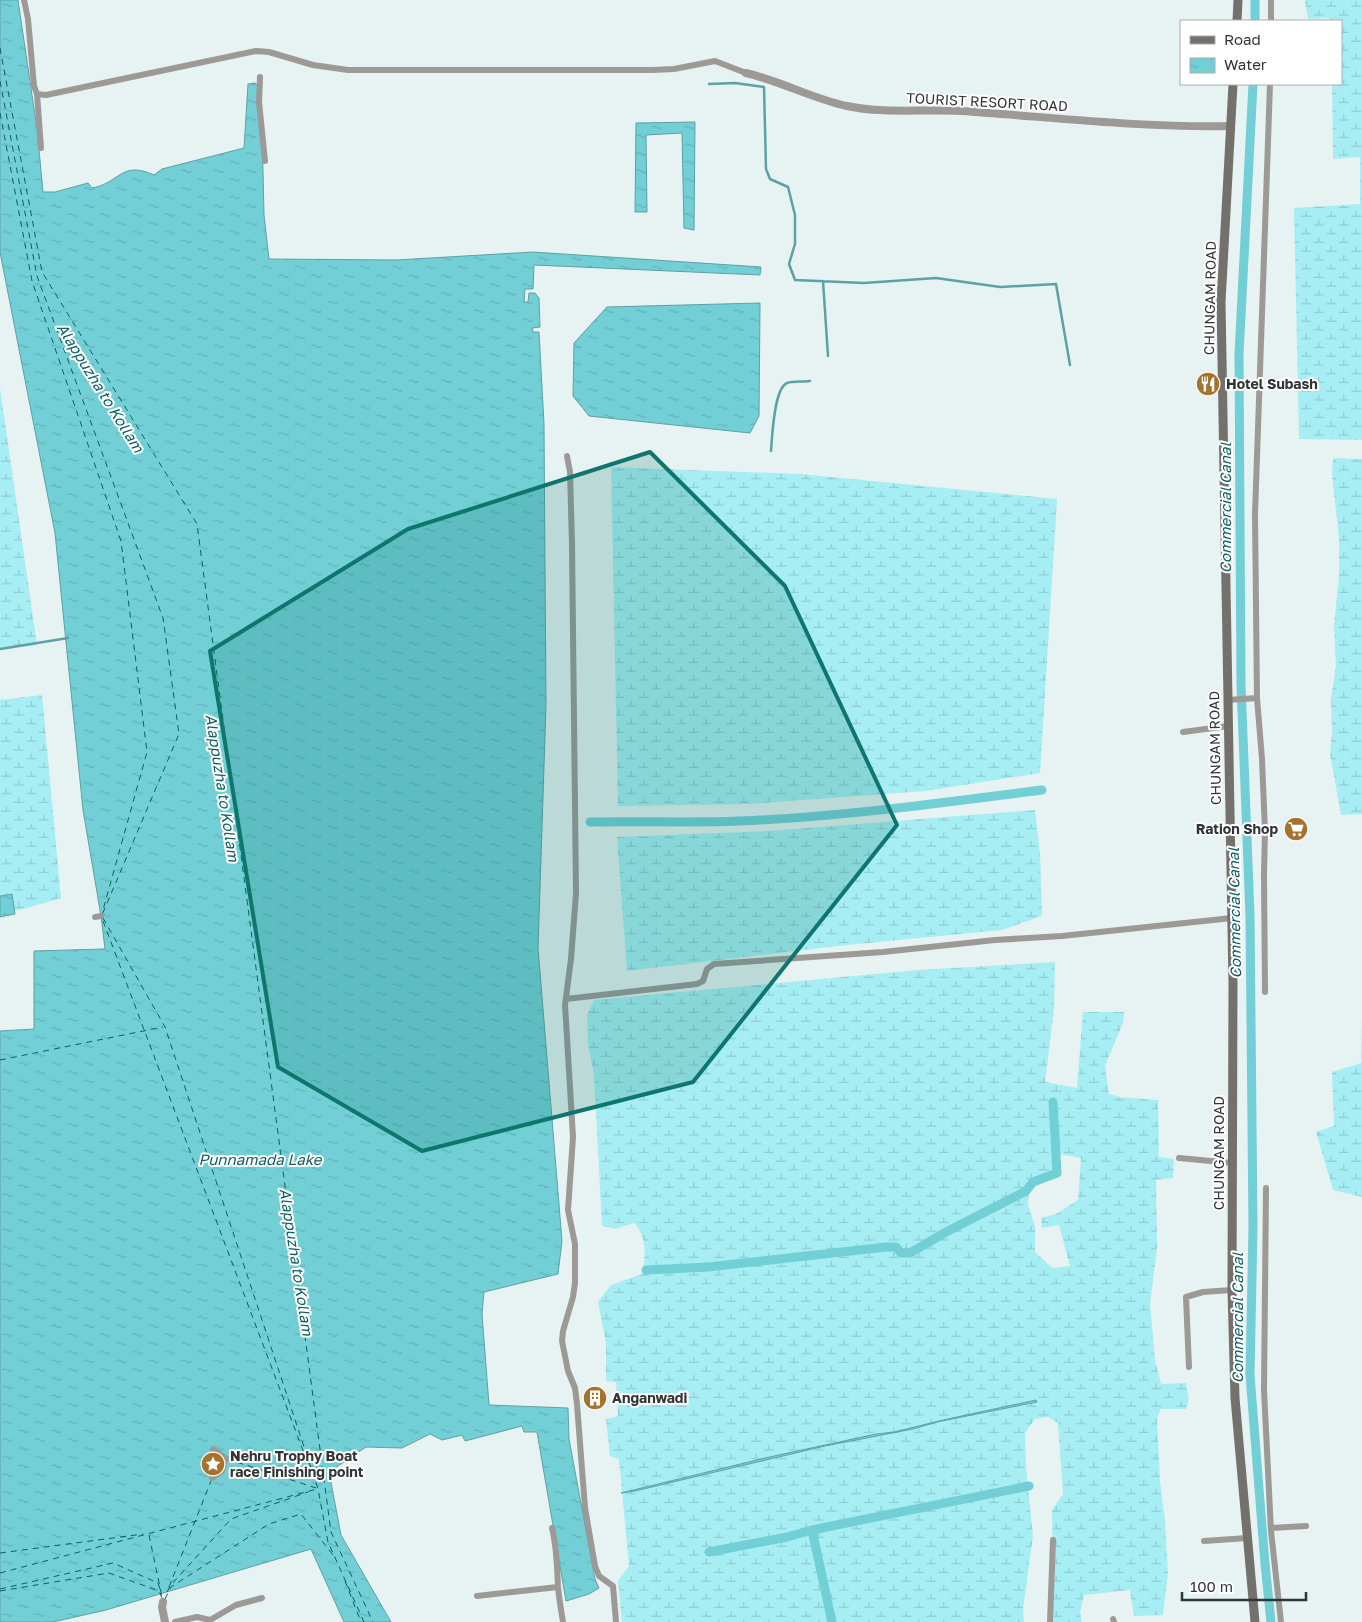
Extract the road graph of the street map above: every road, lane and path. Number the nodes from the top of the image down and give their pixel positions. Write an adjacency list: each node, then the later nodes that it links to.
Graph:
1 (24, 0): 10 (street)
2 (1238, 0): 4 (main road)
3 (1271, 0): 5 (street)
4 (1237, 20)
5 (1271, 20)
6 (746, 72): 10 (street); 11 (street, TOURIST RESORT ROAD)
7 (260, 76): 13 (street)
8 (1234, 85): 11 (main road, CHUNGAM ROAD)
9 (1270, 85): 15 (street)
10 (37, 94): 12 (street)
11 (1231, 126): 16 (main road, CHUNGAM ROAD)
12 (41, 148)
13 (265, 161)
14 (567, 456): 21 (street)
15 (1255, 698): 16 (street); 20 (street)
16 (1231, 700): 17 (main road, CHUNGAM ROAD)
17 (1228, 726): 18 (street); 19 (main road, CHUNGAM ROAD)
18 (1183, 732)
19 (1232, 918): 21 (street); 23 (main road, CHUNGAM ROAD)
20 (1265, 992)
21 (566, 999): 42 (street)
22 (1179, 1158): 23 (street)
23 (1232, 1163): 25 (main road, CHUNGAM ROAD)
24 (1266, 1188): 31 (street)
25 (1232, 1290): 26 (street); 32 (main road, CHUNGAM ROAD)
26 (1188, 1367)
27 (214, 1449): 28 (street)
28 (212, 1478)
29 (1306, 1526): 31 (street)
30 (552, 1528): 35 (street)
31 (1271, 1528): 45 (street)
32 (1247, 1538): 34 (street); 44 (main road, CHUNGAM ROAD)
33 (1053, 1540): 43 (street)
34 (1204, 1541)
35 (558, 1587): 36 (street); 41 (street)
36 (477, 1596)
37 (262, 1598): 40 (street)
38 (163, 1602): 39 (street)
39 (165, 1622)
40 (174, 1622)
41 (563, 1622)
42 (616, 1622)
43 (1050, 1622)
44 (1256, 1622)
45 (1281, 1622)

